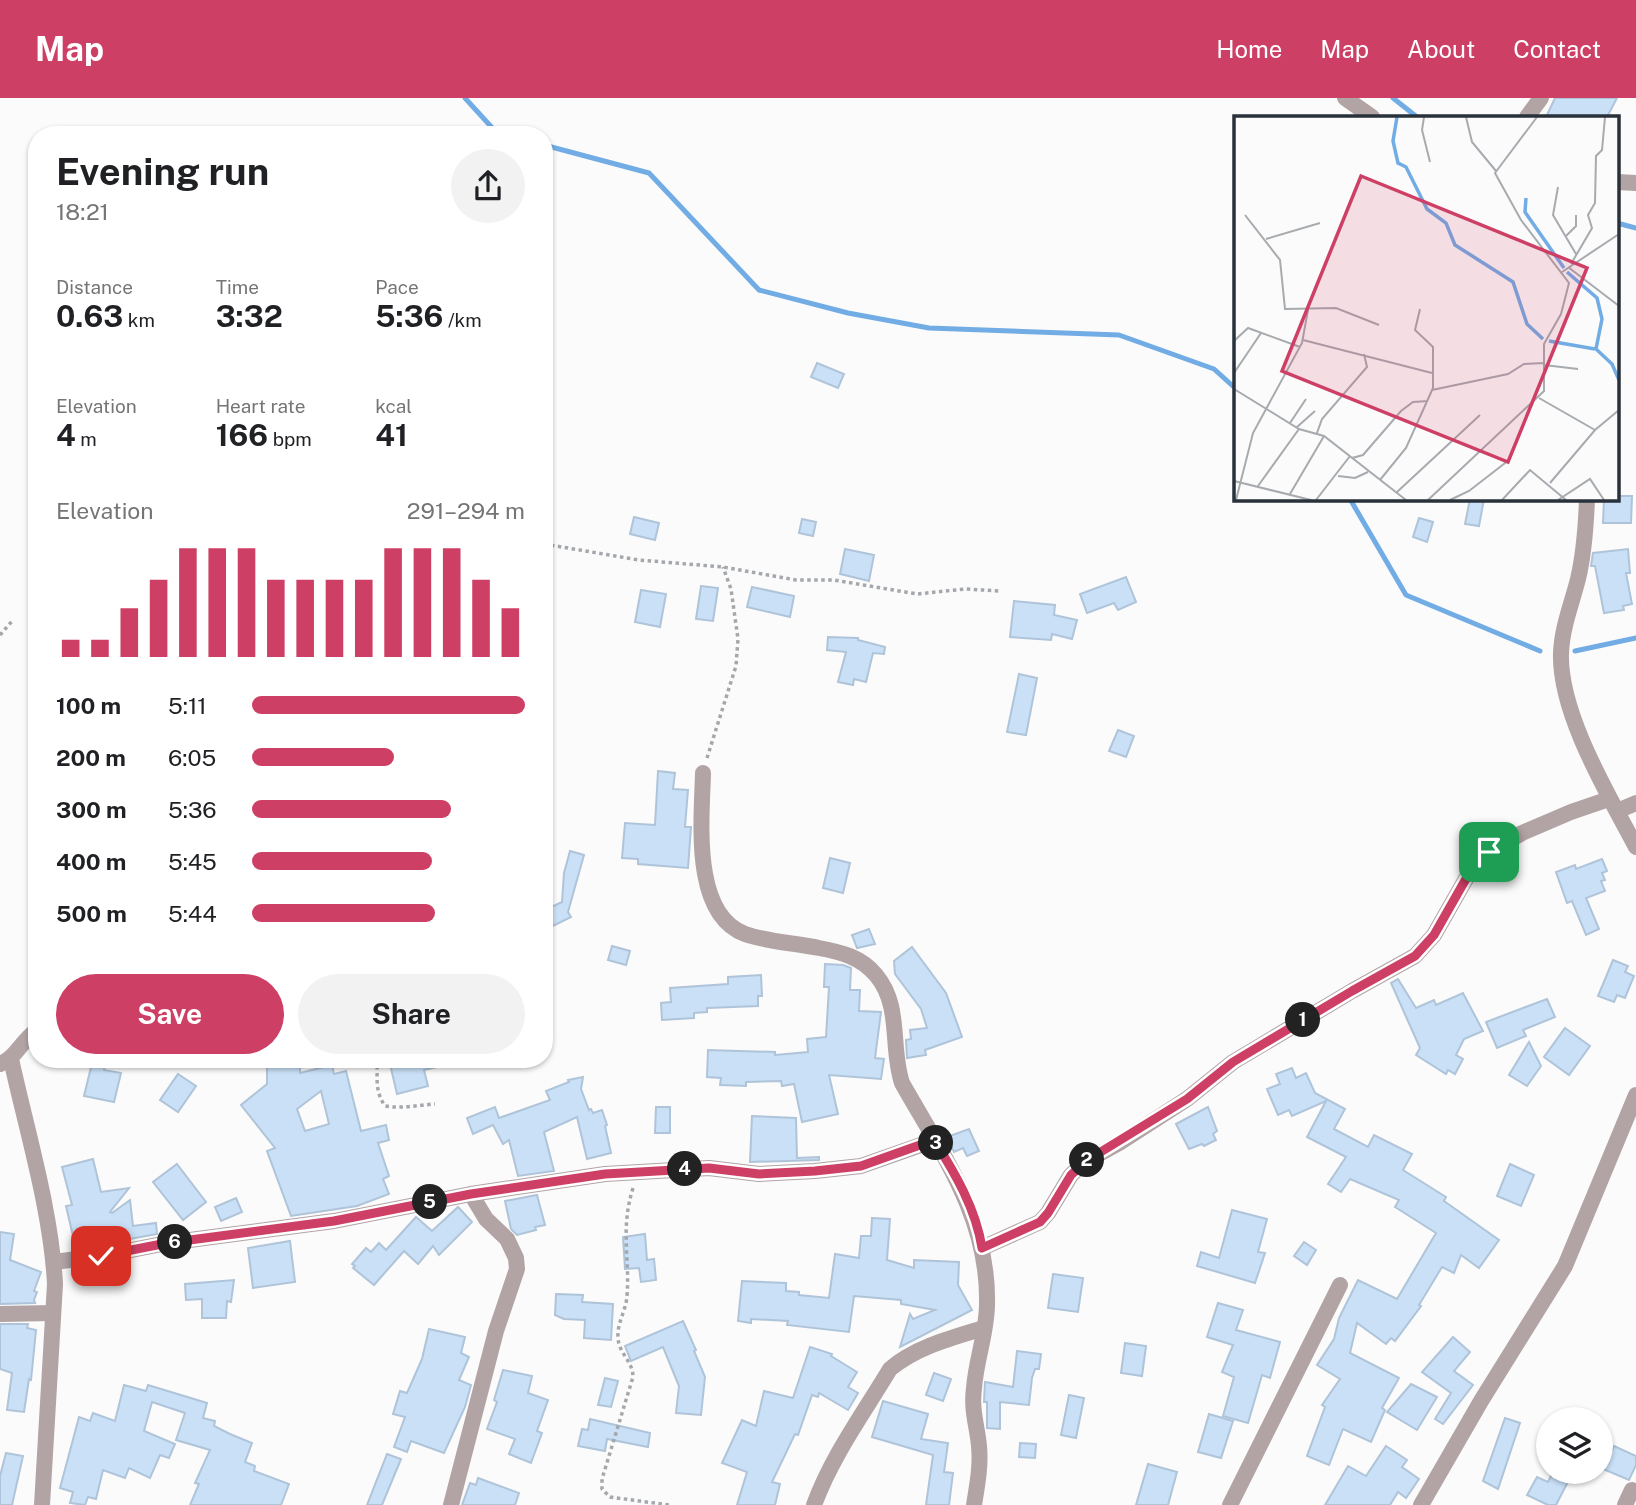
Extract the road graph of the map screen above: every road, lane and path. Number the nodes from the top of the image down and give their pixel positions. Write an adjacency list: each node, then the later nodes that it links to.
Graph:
1 (1345, 98): 4 (street)
2 (1541, 98): 3 (street)
3 (1528, 110)
4 (1371, 116)
5 (1618, 182): 6 (street)
6 (1636, 183)
7 (1587, 500): 15 (street)
8 (553, 546): 9 (path)
9 (723, 567): 10 (path); 13 (path)
10 (1000, 591)
11 (13, 620): 12 (path)
12 (0, 635)
13 (703, 773): 22 (street)
14 (1636, 803): 15 (street)
15 (1613, 805): 16 (street); 25 (street)
16 (1636, 847)
17 (28, 1037): 18 (street)
18 (6, 1062): 26 (street)
19 (377, 1068): 21 (path)
20 (1636, 1095): 37 (street)
21 (435, 1104)
22 (934, 1140): 23 (street); 25 (street)
23 (639, 1172): 24 (street); 33 (path)
24 (471, 1194): 26 (street); 32 (street)
25 (982, 1248): 30 (street)
26 (54, 1262): 28 (street)
27 (1340, 1285): 36 (street)
28 (53, 1313): 29 (street); 31 (street)
29 (0, 1314)
30 (984, 1328): 34 (street); 35 (street)
31 (42, 1505)
32 (452, 1505)
33 (669, 1505)
34 (814, 1505)
35 (974, 1505)
36 (1230, 1505)
37 (1421, 1505)

